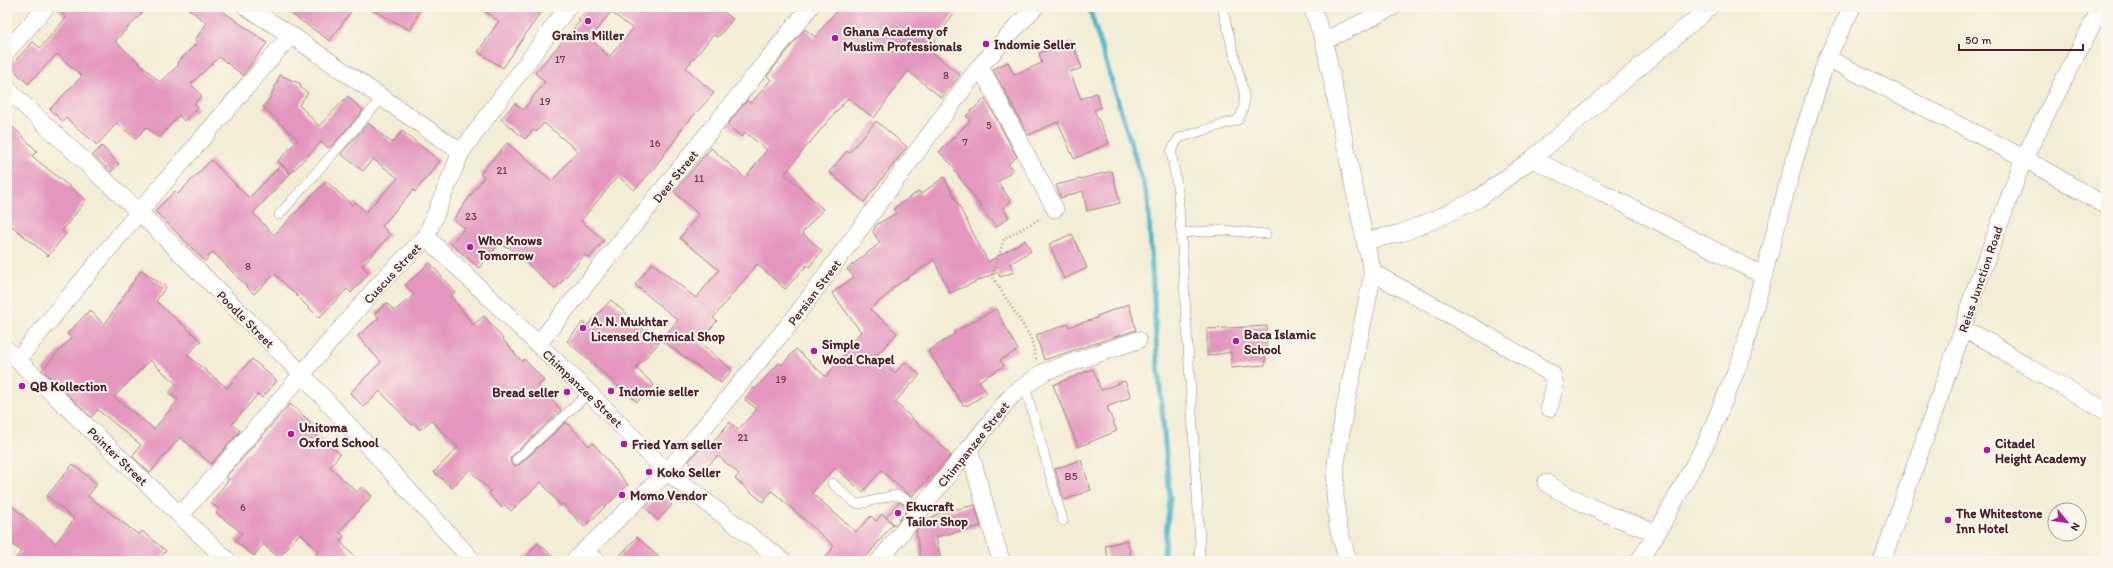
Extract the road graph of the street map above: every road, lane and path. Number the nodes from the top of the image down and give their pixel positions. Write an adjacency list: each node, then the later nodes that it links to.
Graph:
1 (46, 7): 14 (street)
2 (246, 7): 12 (street)
3 (568, 7): 19 (street, Cuscus Street)
4 (810, 7): 34 (street, Deer Street)
5 (1035, 7): 16 (street, Persian Street)
6 (1222, 7): 26 (lane)
7 (1312, 7): 13 (street)
8 (1393, 7): 13 (street)
9 (1710, 7): 21 (street)
10 (1852, 7): 15 (street)
11 (2101, 7): 20 (street, Reiss Junction Road)
12 (291, 35): 18 (street); 24 (street)
13 (1324, 41): 29 (street)
14 (7, 51)
15 (1827, 58): 20 (street); 31 (street)
16 (980, 66): 23 (street); 44 (street, Persian Street)
17 (7, 89): 24 (street, Poodle Street)
18 (382, 98): 19 (street); 25 (lane)
19 (461, 152): 28 (street, Cuscus Street)
20 (2024, 158): 22 (street); 32 (street, Reiss Junction Road)
21 (1532, 159): 29 (street); 31 (street)
22 (2106, 206)
23 (1055, 209): 37 (path)
24 (139, 212): 35 (street); 36 (street, Poodle Street)
25 (279, 215)
26 (1182, 233): 27 (lane); 57 (lane)
27 (1266, 234)
28 (426, 237): 34 (street, Chimpanzee Street); 36 (street, Cuscus Street)
29 (1365, 241): 30 (street)
30 (1373, 273): 40 (street); 58 (street)
31 (1764, 276): 50 (street)
32 (1963, 329): 41 (street); 60 (street, Reiss Junction Road)
33 (1138, 340): 37 (street, Chimpanzee Street)
34 (538, 344): 39 (street, Chimpanzee Street)
35 (12, 355): 48 (street, Pointer Street)
36 (302, 374): 48 (street, Cuscus Street); 53 (street, Poodle Street)
37 (1039, 375): 38 (street, Chimpanzee Street)
38 (1025, 386): 42 (street, Chimpanzee Street); 49 (lane, Chimpanzee Street)
39 (589, 393): 43 (lane); 44 (street, Chimpanzee Street)
40 (1549, 408)
41 (2106, 411)
42 (969, 449): 47 (street, Chimpanzee Street); 56 (street)
43 (516, 460)
44 (667, 472): 51 (street, Persian Street); 54 (street, Chimpanzee Street)
45 (1546, 483): 50 (street)
46 (832, 484): 47 (lane)
47 (922, 507): 55 (street, Chimpanzee Street)
48 (181, 516): 52 (street, Pointer Street)
49 (1064, 521)
50 (1657, 533): 59 (street)
51 (585, 558)
52 (228, 561)
53 (473, 561)
54 (783, 561)
55 (879, 561)
56 (1001, 561)
57 (1199, 561)
58 (1348, 561)
59 (1640, 561)
60 (1882, 561)

